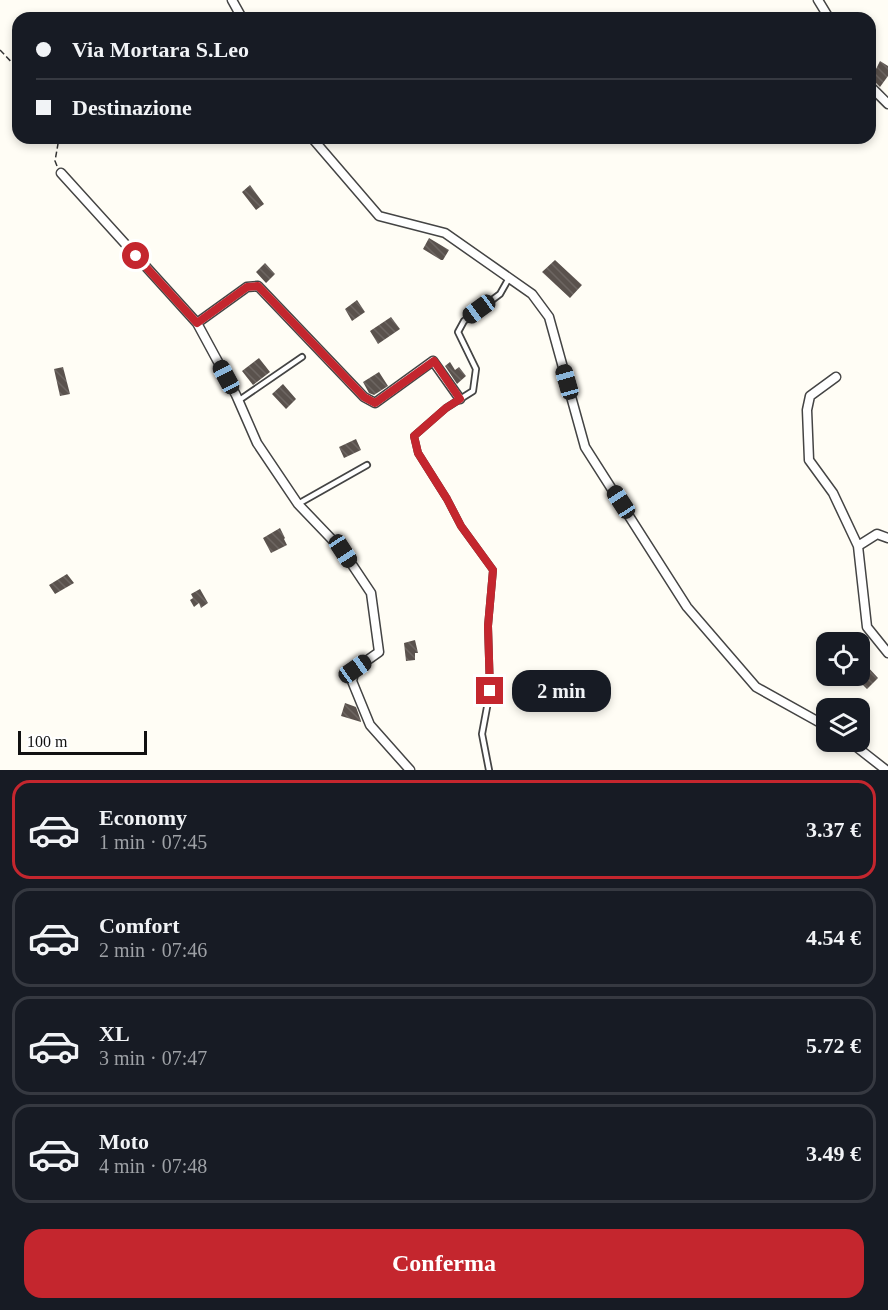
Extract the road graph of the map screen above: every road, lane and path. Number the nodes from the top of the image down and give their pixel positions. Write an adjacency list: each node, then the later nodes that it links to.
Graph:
1 (0, 50): 2 (path)
2 (12, 63)
3 (876, 92): 4 (street)
4 (888, 104)
5 (58, 144): 7 (path)
6 (317, 144): 8 (street)
7 (61, 173): 9 (street)
8 (509, 278): 12 (lane); 19 (street)
9 (197, 323): 12 (street); 13 (street)
10 (302, 357): 13 (lane)
11 (836, 377): 17 (street)
12 (460, 399): 22 (lane)
13 (238, 401): 15 (street)
14 (367, 465): 15 (lane)
15 (298, 504): 21 (street)
16 (888, 538): 17 (street)
17 (858, 546): 18 (street)
18 (888, 653)
19 (816, 720)
20 (863, 752): 23 (street)
21 (410, 770)
22 (489, 770)
23 (886, 770)

